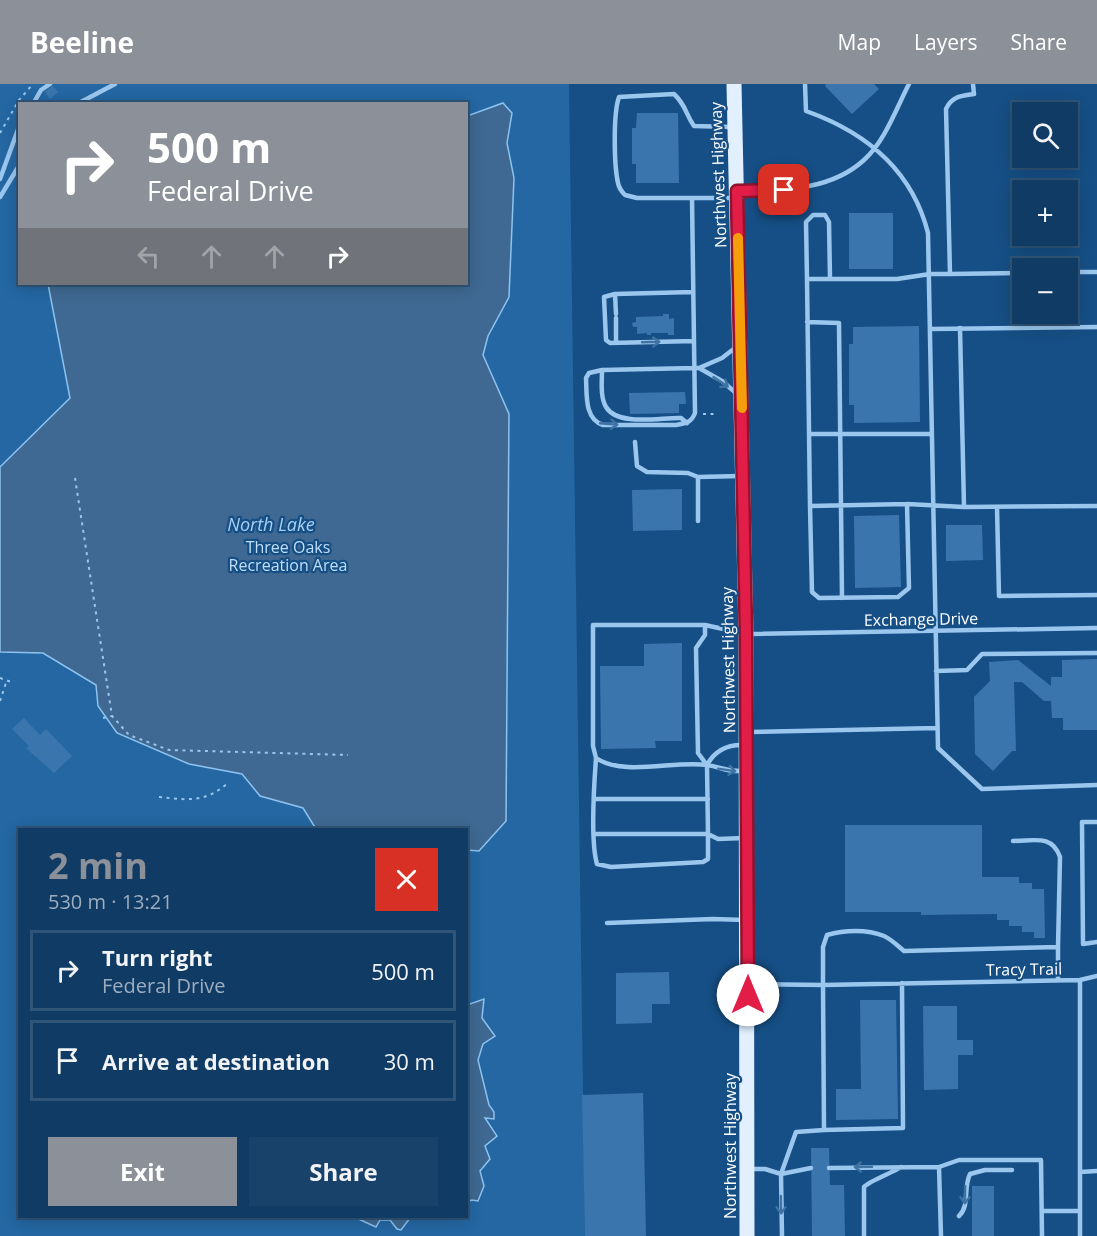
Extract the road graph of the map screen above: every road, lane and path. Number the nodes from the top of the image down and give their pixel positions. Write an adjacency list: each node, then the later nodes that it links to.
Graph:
1 (33, 84): 14 (path)
2 (50, 84): 11 (lane)
3 (97, 84): 9 (lane)
4 (115, 84): 9 (lane)
5 (728, 84): 10 (main road, Northwest Highway)
6 (805, 84): 16 (lane)
7 (909, 84): 16 (lane)
8 (973, 84): 26 (lane)
9 (99, 91): 12 (lane)
10 (734, 92): 13 (main road, Northwest Highway)
11 (34, 102)
12 (80, 102)
13 (735, 127): 19 (main road, Northwest Highway); 21 (lane)
14 (0, 133)
15 (17, 138): 18 (lane)
16 (874, 148): 19 (lane); 25 (lane)
17 (18, 167): 20 (lane)
18 (0, 179)
19 (737, 194): 21 (lane); 37 (main road, Northwest Highway)
20 (0, 197)
21 (692, 198): 29 (lane)
22 (1078, 272): 23 (lane)
23 (1097, 272)
24 (1012, 273): 26 (lane)
25 (930, 274): 26 (lane); 28 (lane); 34 (lane)
26 (950, 274)
27 (807, 279): 28 (lane); 28 (lane); 31 (lane)
28 (830, 279)
29 (693, 292): 30 (lane); 35 (lane)
30 (615, 294): 36 (lane); 36 (lane)
31 (807, 322): 44 (lane); 46 (lane)
32 (1097, 327): 33 (lane)
33 (960, 328): 34 (lane); 56 (lane)
34 (931, 329): 45 (lane)
35 (694, 341): 36 (lane, one-way to 35); 38 (lane)
36 (616, 343)
37 (741, 344): 38 (lane); 40 (main road, Northwest Highway)
38 (697, 368): 39 (lane); 40 (lane, one-way to 40); 41 (lane)
39 (602, 370): 43 (lane); 43 (lane, one-way to 43)
40 (742, 397): 48 (main road, Northwest Highway)
41 (695, 413): 42 (path); 43 (lane)
42 (715, 414)
43 (687, 423)
44 (809, 434): 46 (lane); 52 (lane)
45 (933, 434): 46 (lane); 54 (lane)
46 (840, 435): 53 (lane)
47 (635, 442): 49 (lane)
48 (743, 476): 49 (lane); 64 (main road, Northwest Highway)
49 (698, 477): 58 (lane)
50 (75, 478): 71 (path)
51 (907, 504): 53 (lane); 54 (lane); 60 (lane)
52 (810, 506): 53 (lane); 60 (lane)
53 (841, 506): 60 (lane)
54 (934, 506): 56 (lane); 63 (lane)
55 (1097, 506): 57 (lane)
56 (963, 507): 57 (lane)
57 (997, 507): 59 (lane)
58 (698, 521)
59 (1097, 595)
60 (842, 598)
61 (705, 625): 64 (lane, Exchange Drive); 76 (lane, Exchange Drive); 77 (lane)
62 (1097, 628): 63 (lane, Exchange Drive)
63 (935, 630): 64 (lane, Exchange Drive); 66 (lane)
64 (746, 634): 74 (main road, Northwest Highway)
65 (1097, 653): 66 (lane)
66 (936, 671): 73 (lane)
67 (0, 678): 68 (path)
68 (7, 680): 69 (path); 70 (path)
69 (14, 683)
70 (0, 701)
71 (112, 716): 72 (path); 75 (path)
72 (103, 718)
73 (937, 728): 74 (lane); 80 (lane)
74 (746, 739): 77 (lane); 78 (main road, Northwest Highway)
75 (348, 755)
76 (596, 758): 77 (lane); 82 (lane)
77 (707, 765): 78 (lane, one-way to 78); 83 (lane)
78 (747, 771): 87 (main road, Northwest Highway)
79 (228, 783): 81 (path)
80 (1097, 785)
81 (159, 798)
82 (595, 799): 83 (lane); 85 (lane)
83 (708, 799): 86 (lane)
84 (1097, 822): 91 (lane)
85 (594, 834): 86 (lane); 86 (lane)
86 (708, 834): 87 (lane)
87 (747, 837): 89 (main road, Northwest Highway)
88 (1013, 841): 92 (lane)
89 (747, 920): 90 (lane); 97 (main road, Northwest Highway)
90 (606, 923)
91 (1097, 942)
92 (1058, 947): 94 (lane); 98 (lane)
93 (1097, 976): 95 (lane)
94 (1058, 980): 95 (lane, Tracy Trail); 96 (lane, Tracy Trail)
95 (1080, 980): 107 (lane, Tracy Trail)
96 (902, 983): 98 (lane, Tracy Trail); 99 (lane)
97 (748, 984): 98 (lane, Tracy Trail); 104 (main road, Northwest Highway)
98 (823, 985): 99 (lane)
99 (824, 1130): 108 (lane)
100 (829, 1167): 101 (lane, one-way to 100)
101 (901, 1167): 102 (lane); 114 (lane)
102 (939, 1167): 109 (lane); 115 (lane)
103 (811, 1168): 108 (lane)
104 (747, 1169): 108 (lane); 112 (main road, Northwest Highway)
105 (1012, 1170): 111 (lane, one-way to 111)
106 (1097, 1171): 107 (lane)
107 (1080, 1172): 110 (lane, Tracy Trail)
108 (781, 1174): 113 (lane, one-way to 113)
109 (1042, 1211): 110 (lane); 116 (lane)
110 (1080, 1211): 117 (lane, Tracy Trail)
111 (959, 1216)
112 (747, 1236)
113 (782, 1236)
114 (864, 1236)
115 (941, 1236)
116 (1042, 1236)
117 (1080, 1236)

